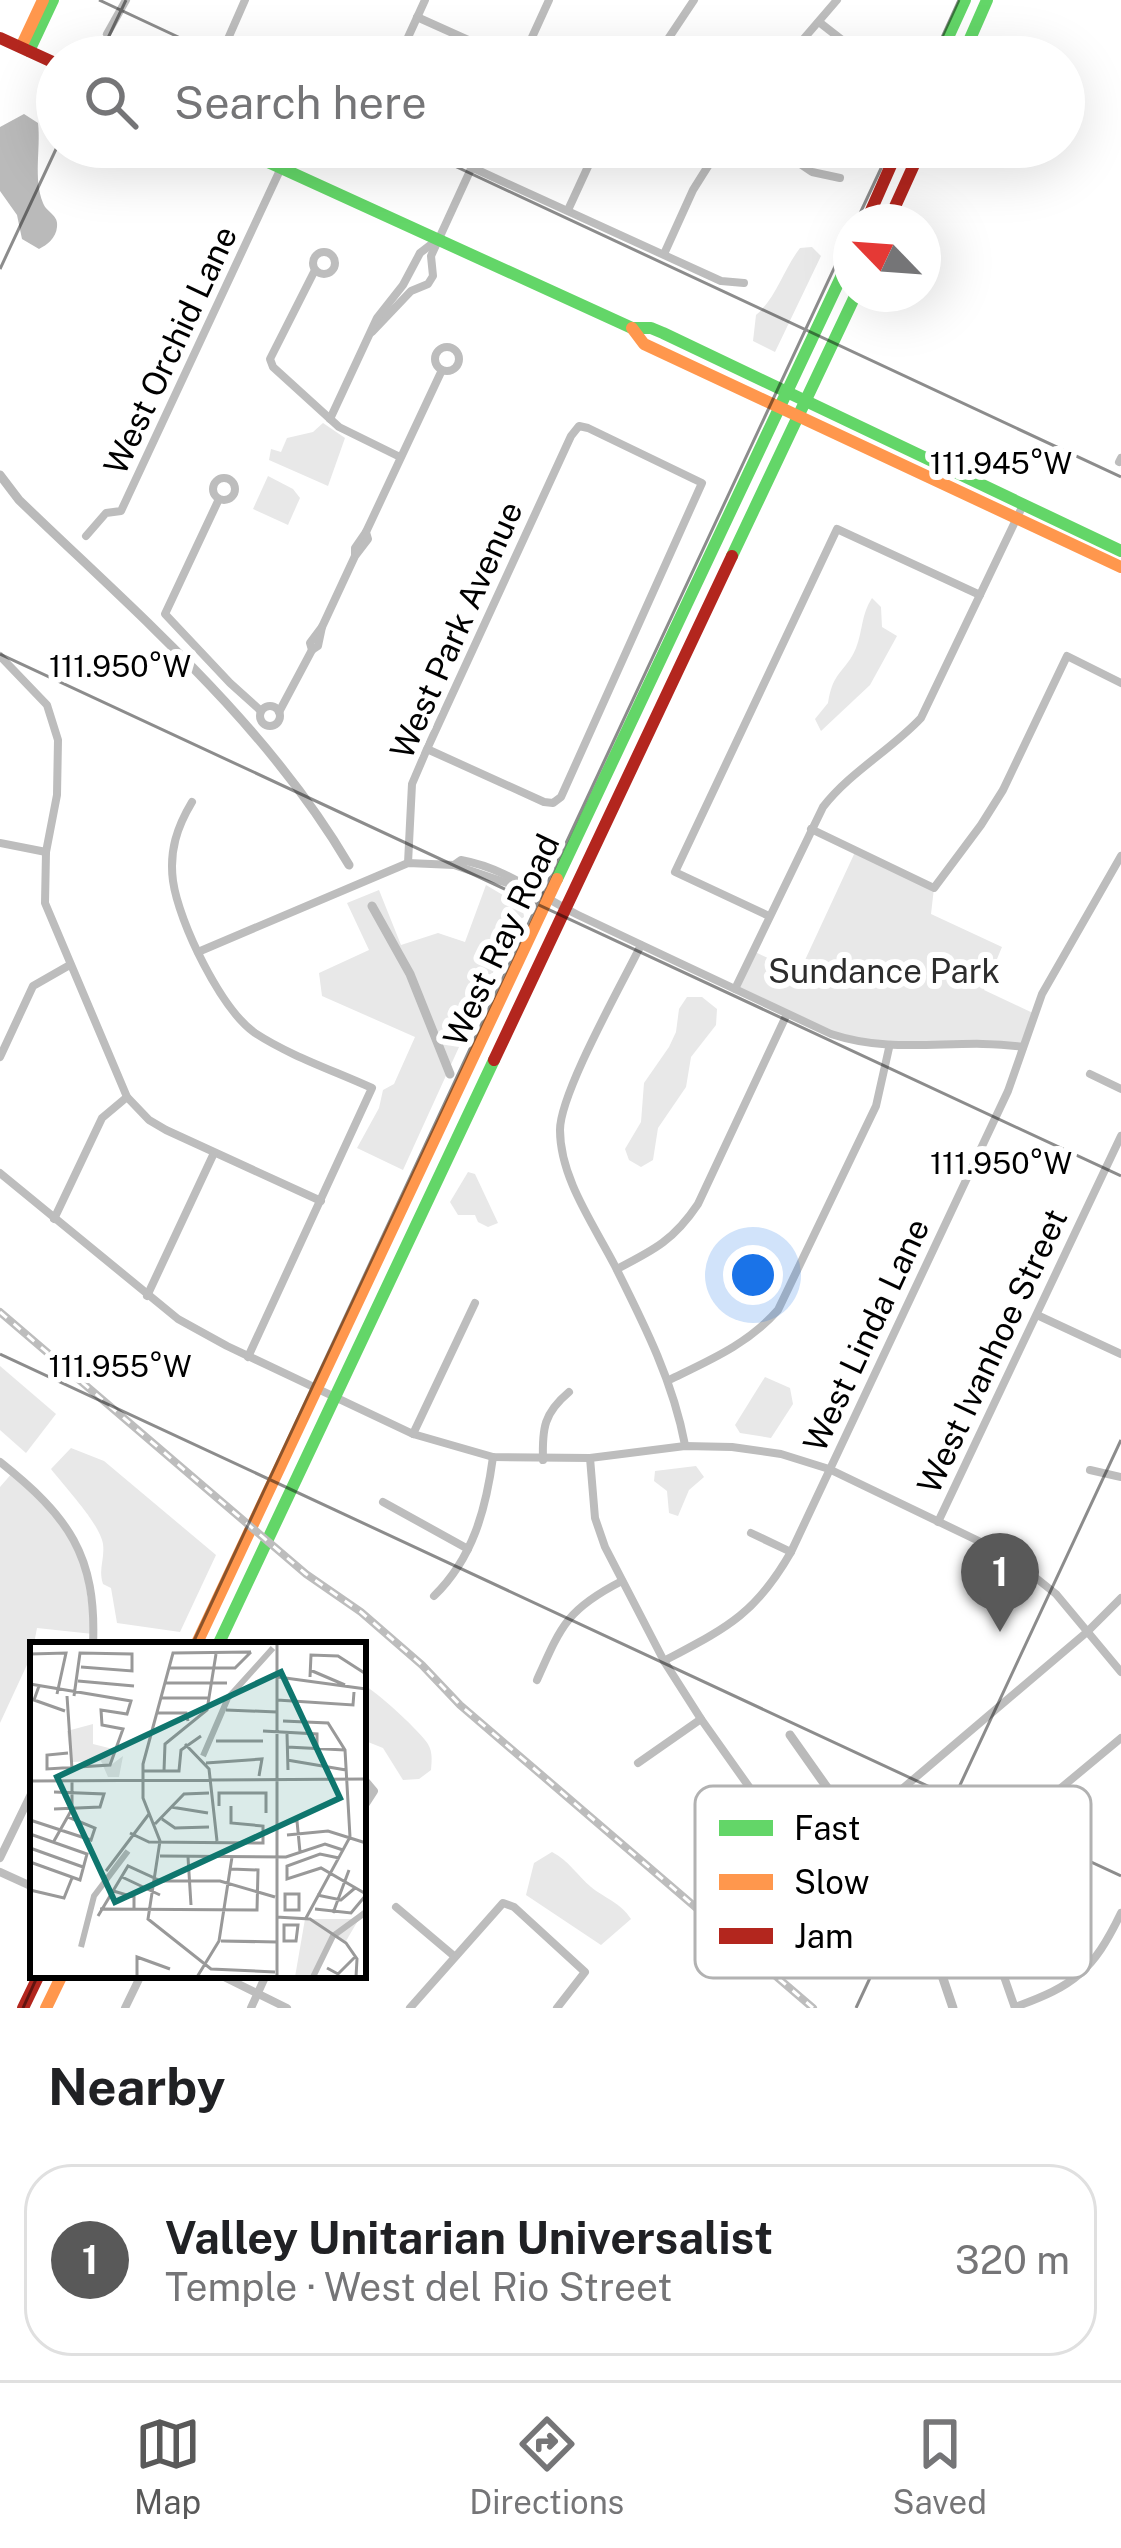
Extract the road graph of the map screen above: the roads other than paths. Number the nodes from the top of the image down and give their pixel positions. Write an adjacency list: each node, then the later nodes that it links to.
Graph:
1 (43, 0): 24 (main road)
2 (52, 0): 24 (main road)
3 (126, 0): 13 (street)
4 (245, 0): 14 (street)
5 (425, 0): 11 (street)
6 (549, 0): 17 (street)
7 (694, 0): 18 (street)
8 (837, 0): 12 (street)
9 (965, 0): 21 (main road)
10 (987, 0): 22 (main road)
11 (417, 17): 15 (street); 16 (street)
12 (819, 21): 19 (street); 20 (street)
13 (107, 34)
14 (229, 36)
15 (409, 36)
16 (459, 36)
17 (533, 36)
18 (670, 36)
19 (806, 36)
20 (837, 36)
21 (949, 36)
22 (971, 36)
23 (0, 38): 24 (main road)
24 (25, 49): 25 (main road)
25 (36, 54)
26 (281, 168): 38 (main road); 56 (street, West Orchid Lane)
27 (471, 168): 38 (street)
28 (473, 168): 37 (street)
29 (587, 168): 37 (street)
30 (707, 168): 39 (street)
31 (806, 168): 34 (street)
32 (890, 168): 35 (main road)
33 (912, 168): 36 (main road)
34 (841, 178)
35 (874, 204)
36 (896, 204)
37 (568, 209): 39 (street)
38 (439, 239): 44 (main road); 45 (street); 45 (street)
39 (664, 254): 41 (street)
40 (315, 269): 51 (street)
41 (744, 283)
42 (833, 296): 47 (main road, West Ray Road)
43 (848, 312): 48 (main road, West Ray Road)
44 (632, 328): 47 (main road); 49 (main road)
45 (373, 332): 51 (street)
46 (442, 370): 52 (street)
47 (790, 392): 48 (main road); 49 (main road, West Ray Road)
48 (808, 400): 50 (main road, West Ray Road); 54 (main road)
49 (783, 406): 50 (main road); 71 (main road, West Ray Road)
50 (802, 415): 55 (main road); 72 (main road, West Ray Road)
51 (330, 419): 52 (street)
52 (400, 457): 63 (street)
53 (219, 499): 62 (street)
54 (1024, 503): 55 (street); 57 (main road)
55 (1017, 517): 58 (main road); 59 (street)
56 (86, 536)
57 (1121, 550)
58 (1121, 568)
59 (980, 595): 66 (street); 73 (street)
60 (0, 656): 68 (street)
61 (1121, 682): 66 (street)
62 (261, 710): 63 (street); 63 (street)
63 (279, 712)
64 (427, 748): 64 (street, West Park Avenue); 70 (street, West Park Avenue)
65 (192, 802): 75 (street)
66 (811, 829): 73 (street)
67 (0, 843): 68 (street)
68 (46, 852): 76 (street)
69 (1121, 856): 79 (street, West Linda Lane)
70 (408, 863): 71 (street); 75 (street)
71 (549, 901): 72 (street); 97 (main road, West Ray Road)
72 (568, 910): 74 (street); 99 (main road, West Ray Road)
73 (770, 916): 77 (street)
74 (641, 944): 77 (street); 90 (street)
75 (198, 952): 88 (street)
76 (68, 966): 81 (street); 84 (street)
77 (735, 989): 78 (street)
78 (787, 1014): 80 (street); 90 (street)
79 (1023, 1047): 80 (street); 106 (street, West Linda Lane)
80 (889, 1048): 96 (street)
81 (0, 1057)
82 (1090, 1074): 83 (street)
83 (1121, 1089)
84 (127, 1096): 86 (street); 89 (street)
85 (1121, 1136): 93 (street, West Ivanhoe Street)
86 (214, 1153): 88 (street); 91 (street)
87 (0, 1173): 89 (street)
88 (321, 1202): 95 (street)
89 (54, 1219): 91 (street)
90 (616, 1269): 96 (street)
91 (147, 1297): 95 (street)
92 (476, 1303): 100 (street)
93 (1036, 1315): 94 (street); 110 (street, West Ivanhoe Street)
94 (1121, 1354)
95 (248, 1357): 97 (street)
96 (669, 1380): 101 (street)
97 (317, 1389): 99 (street); 119 (main road, West Ray Road)
98 (569, 1392): 104 (street)
99 (335, 1398): 100 (street); 120 (main road, West Ray Road)
100 (413, 1434): 102 (street)
101 (686, 1446): 103 (street); 106 (street)
102 (493, 1457): 104 (street); 112 (street)
103 (590, 1458): 104 (street); 114 (street)
104 (544, 1460)
105 (0, 1462): 118 (street)
106 (829, 1469): 110 (street); 113 (street, West Linda Lane)
107 (1090, 1470): 108 (street)
108 (1121, 1477)
109 (382, 1502): 112 (street)
110 (938, 1522): 117 (street)
111 (751, 1533): 113 (street)
112 (468, 1549): 115 (street)
113 (791, 1552): 121 (street, West Linda Lane)
114 (622, 1582): 121 (street); 123 (street)
115 (434, 1596)
116 (1121, 1598): 117 (street)
117 (1088, 1632): 122 (street); 128 (street)
118 (93, 1642)
119 (197, 1642)
120 (219, 1642)
121 (664, 1661): 124 (street)
122 (1121, 1672)
123 (538, 1680)
124 (701, 1719): 126 (street); 127 (street)
125 (1121, 1738): 129 (street)
126 (638, 1763)
127 (749, 1786)
128 (906, 1786)
129 (1063, 1786)
130 (30, 1796): 131 (street)
131 (0, 1858)
132 (0, 1872): 133 (street)
133 (30, 1886)
134 (396, 1907): 136 (street)
135 (1121, 1913): 137 (street)
136 (454, 1956): 152 (street); 153 (street)
137 (1091, 1966)
138 (38, 1978): 147 (main road)
139 (61, 1978): 148 (main road)
140 (140, 1978): 149 (street)
141 (226, 1978): 145 (street)
142 (264, 1978): 145 (street)
143 (1005, 1978): 146 (street)
144 (1080, 1978): 146 (street)
145 (257, 1993): 150 (street); 151 (street)
146 (1015, 2007)
147 (23, 2008)
148 (46, 2008)
149 (125, 2008)
150 (251, 2008)
151 (287, 2008)
152 (410, 2008)
153 (557, 2008)

